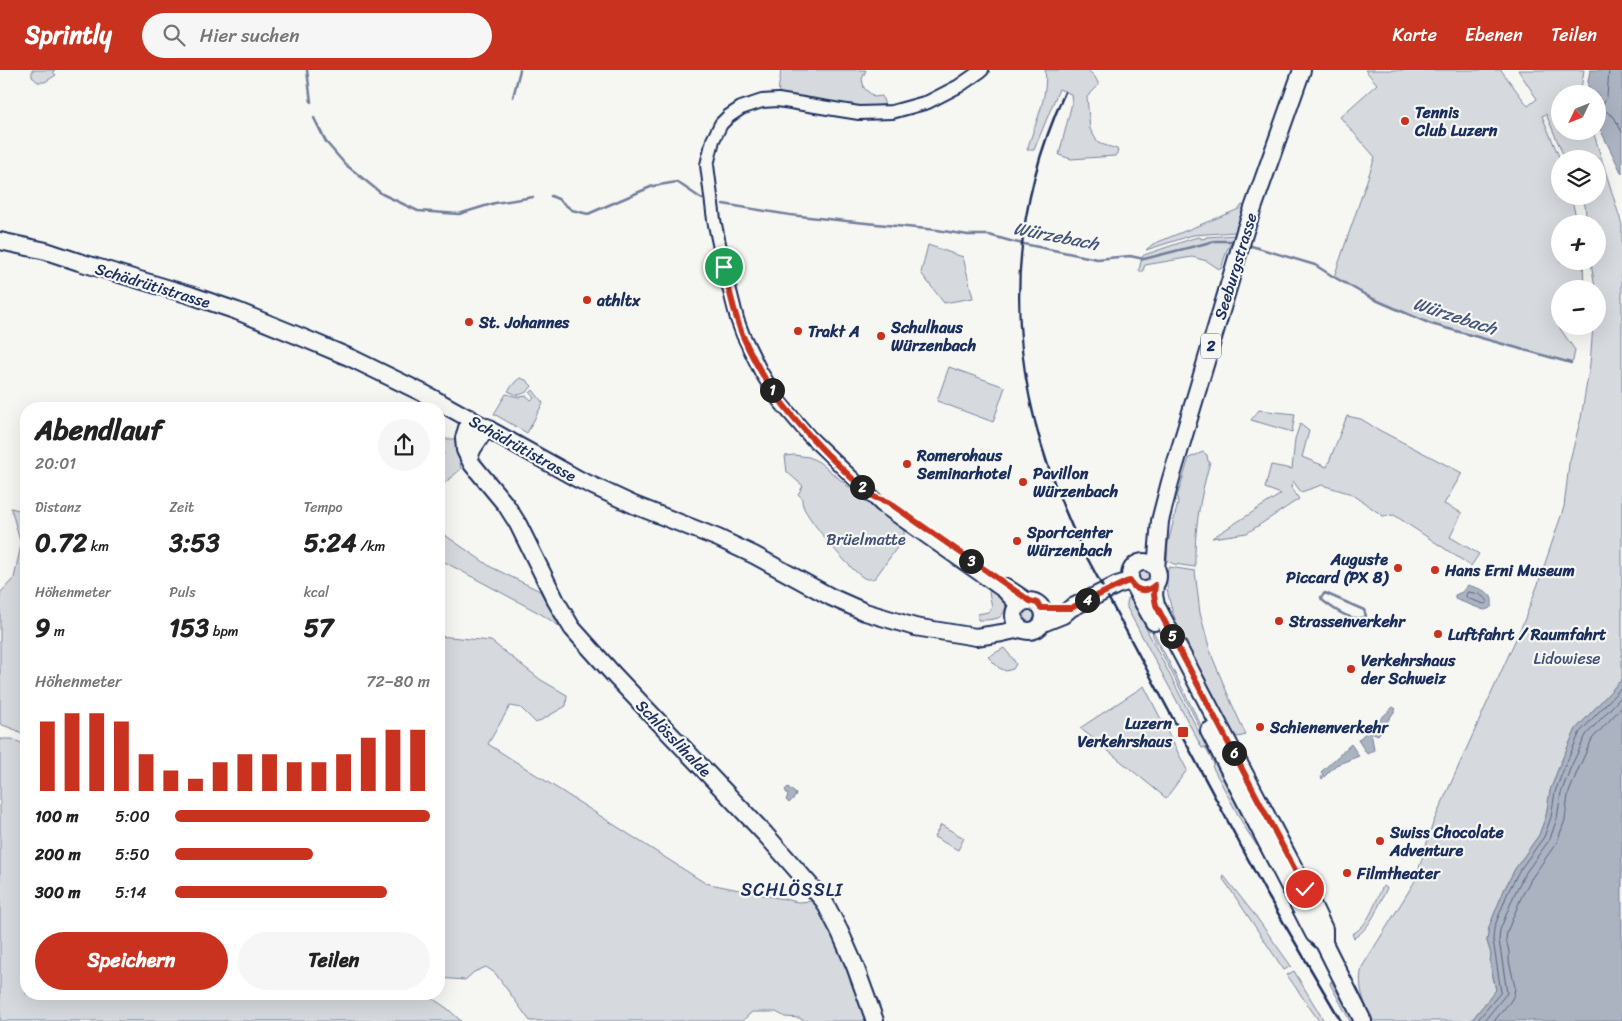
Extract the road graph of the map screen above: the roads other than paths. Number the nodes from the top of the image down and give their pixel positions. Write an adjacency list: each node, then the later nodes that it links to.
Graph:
1 (982, 70): 13 (street)
2 (1302, 70): 9 (main road, Seeburgstrasse / 2)
3 (0, 241): 4 (main road, Schädrütistrasse)
4 (438, 402)
5 (445, 405): 6 (main road, Schädrütistrasse)
6 (470, 418): 7 (main road, Schädrütistrasse); 8 (main road, Schlösslihalde)
7 (487, 427): 8 (main road); 13 (main road, Schädrütistrasse)
8 (469, 457): 15 (main road, Schlösslihalde)
9 (1160, 521): 10 (main road, Seeburgstrasse / 2); 11 (main road, Seeburgstrasse / 2)
10 (1140, 562): 11 (main road); 12 (main road)
11 (1156, 577): 12 (main road); 14 (main road, 2)
12 (1133, 584): 13 (main road, Schädrütistrasse); 14 (main road, 2)
13 (1027, 614)
14 (1324, 943): 16 (main road, 2)
15 (875, 1021)
16 (1363, 1021)

